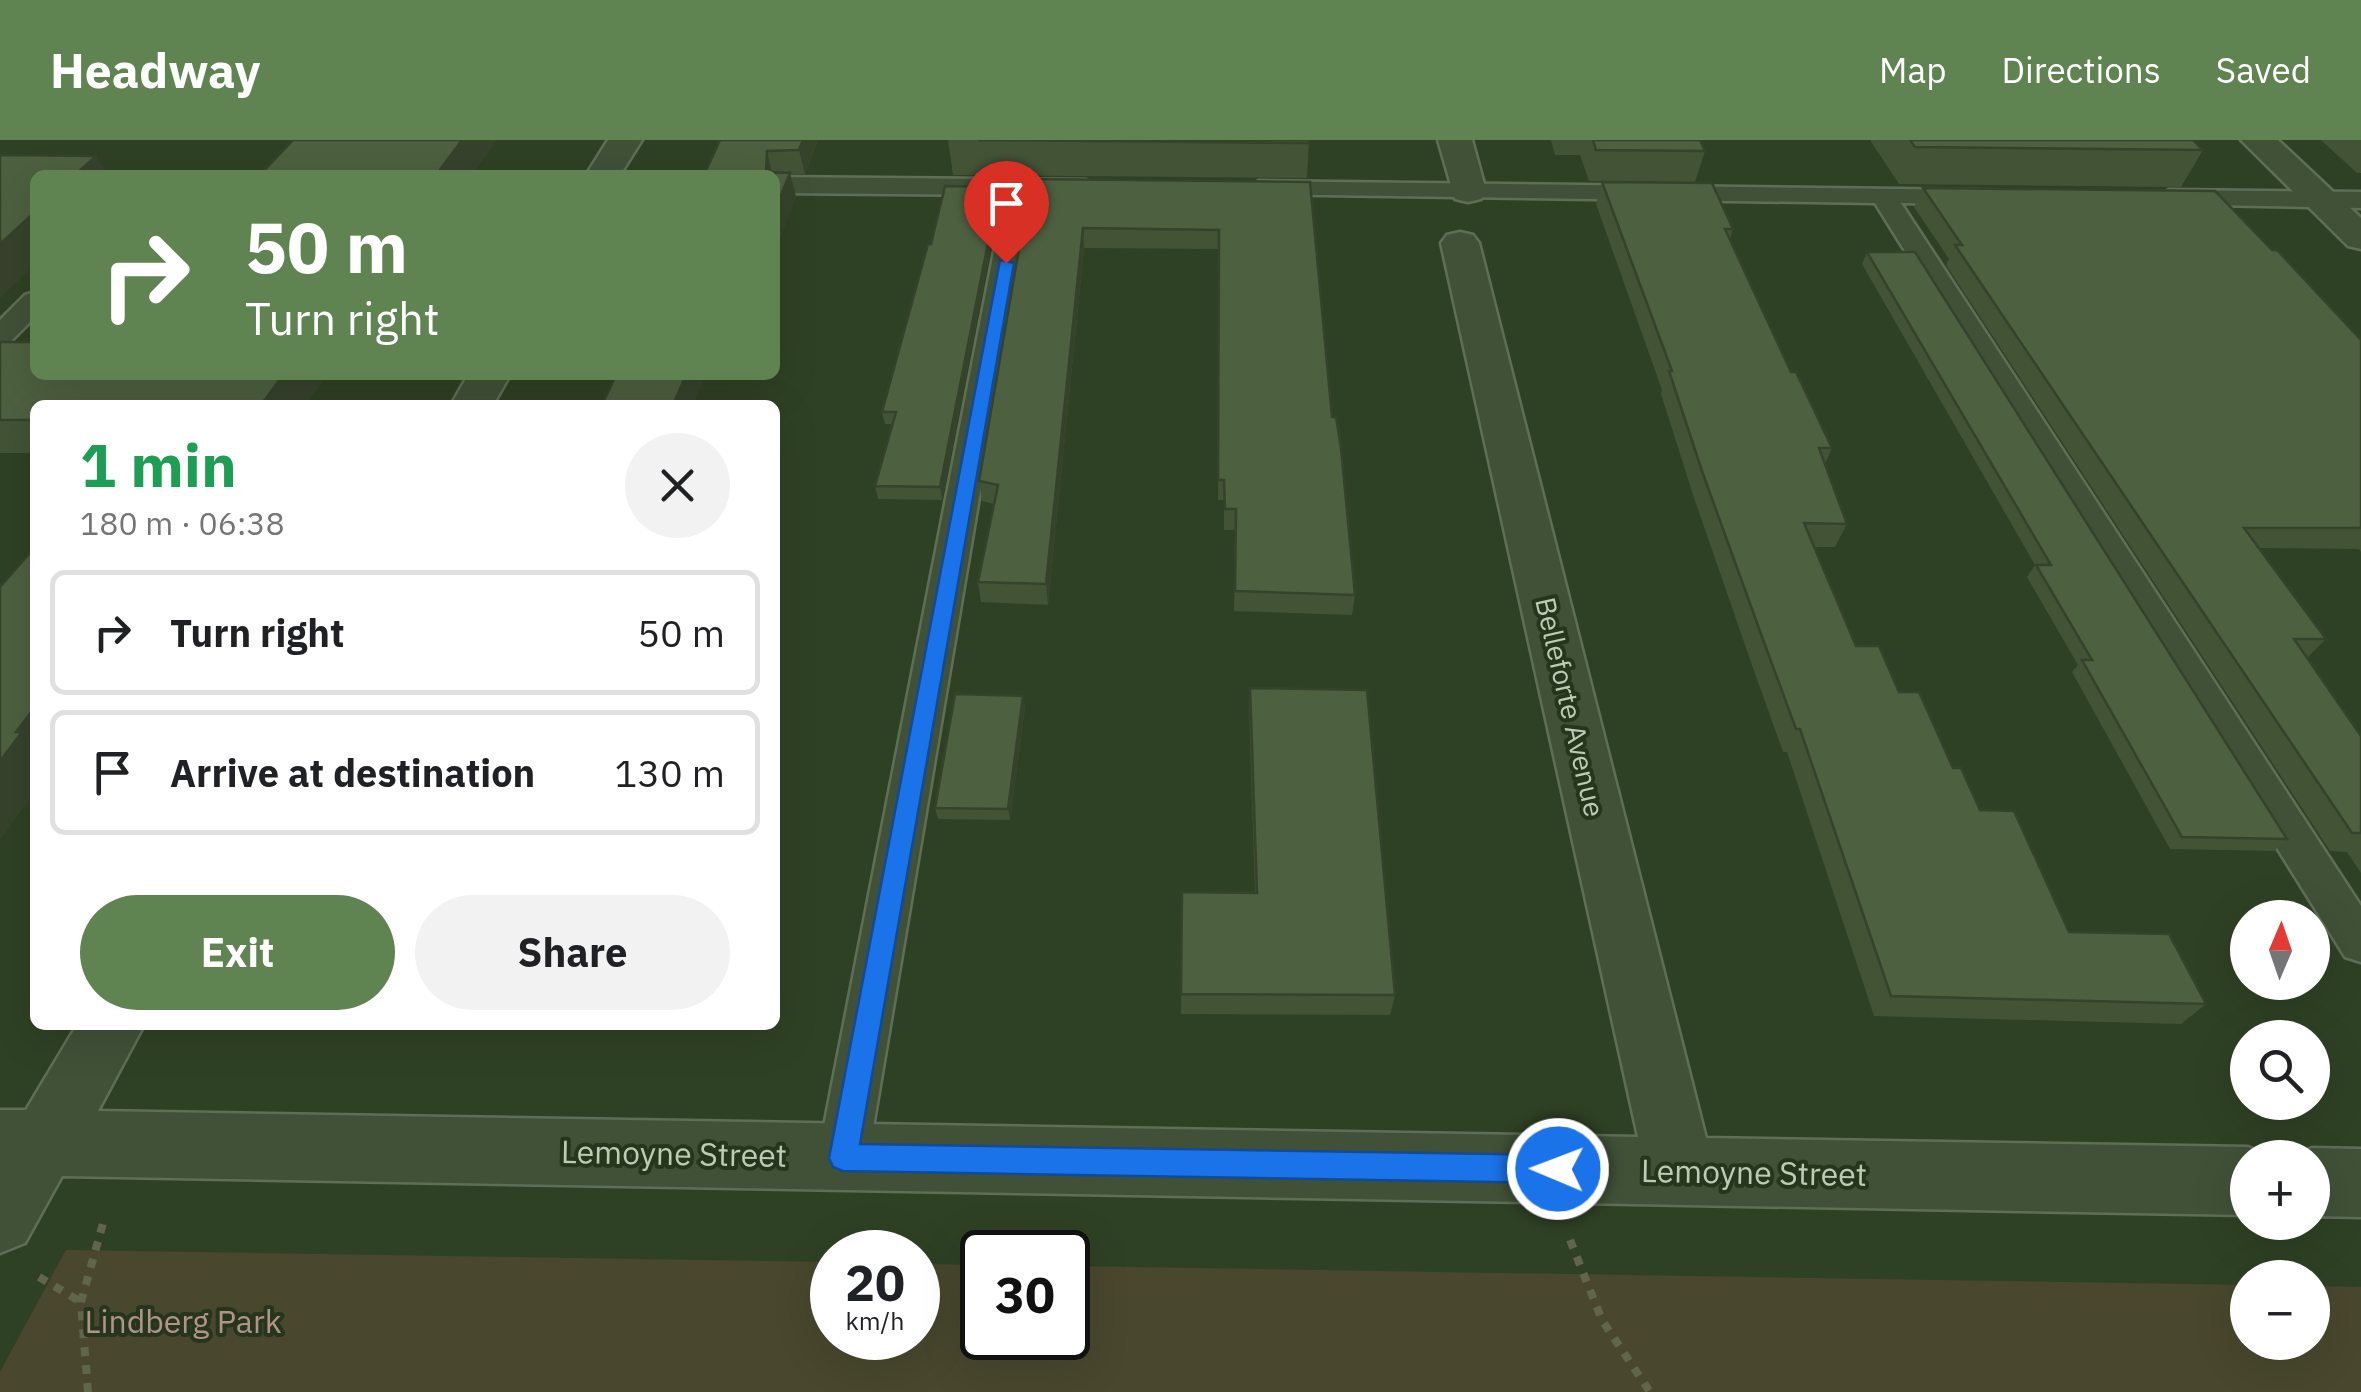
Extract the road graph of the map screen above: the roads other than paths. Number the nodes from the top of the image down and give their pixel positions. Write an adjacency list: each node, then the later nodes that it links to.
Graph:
1 (624, 140): 4 (street)
2 (1455, 140): 9 (street)
3 (2258, 140): 13 (street)
4 (606, 170)
5 (780, 185): 6 (lane)
6 (1020, 187): 7 (lane); 22 (lane)
7 (1116, 188)
8 (1232, 189): 9 (lane)
9 (1468, 191): 10 (lane)
10 (1883, 195): 11 (lane); 19 (lane)
11 (1998, 196)
12 (2148, 198): 13 (lane)
13 (2320, 199): 14 (lane); 15 (street)
14 (2361, 200)
15 (2361, 238)
16 (1460, 243): 23 (street, Belleforte Avenue)
17 (30, 306): 18 (lane)
18 (0, 336)
19 (2361, 943)
20 (108, 1030): 21 (street)
21 (22, 1143): 22 (street, Lemoyne Street); 27 (street)
22 (843, 1158): 23 (street, Lemoyne Street)
23 (1680, 1172): 24 (street, Lemoyne Street)
24 (2230, 1181)
25 (2330, 1182): 26 (street)
26 (2361, 1183)
27 (0, 1218)

